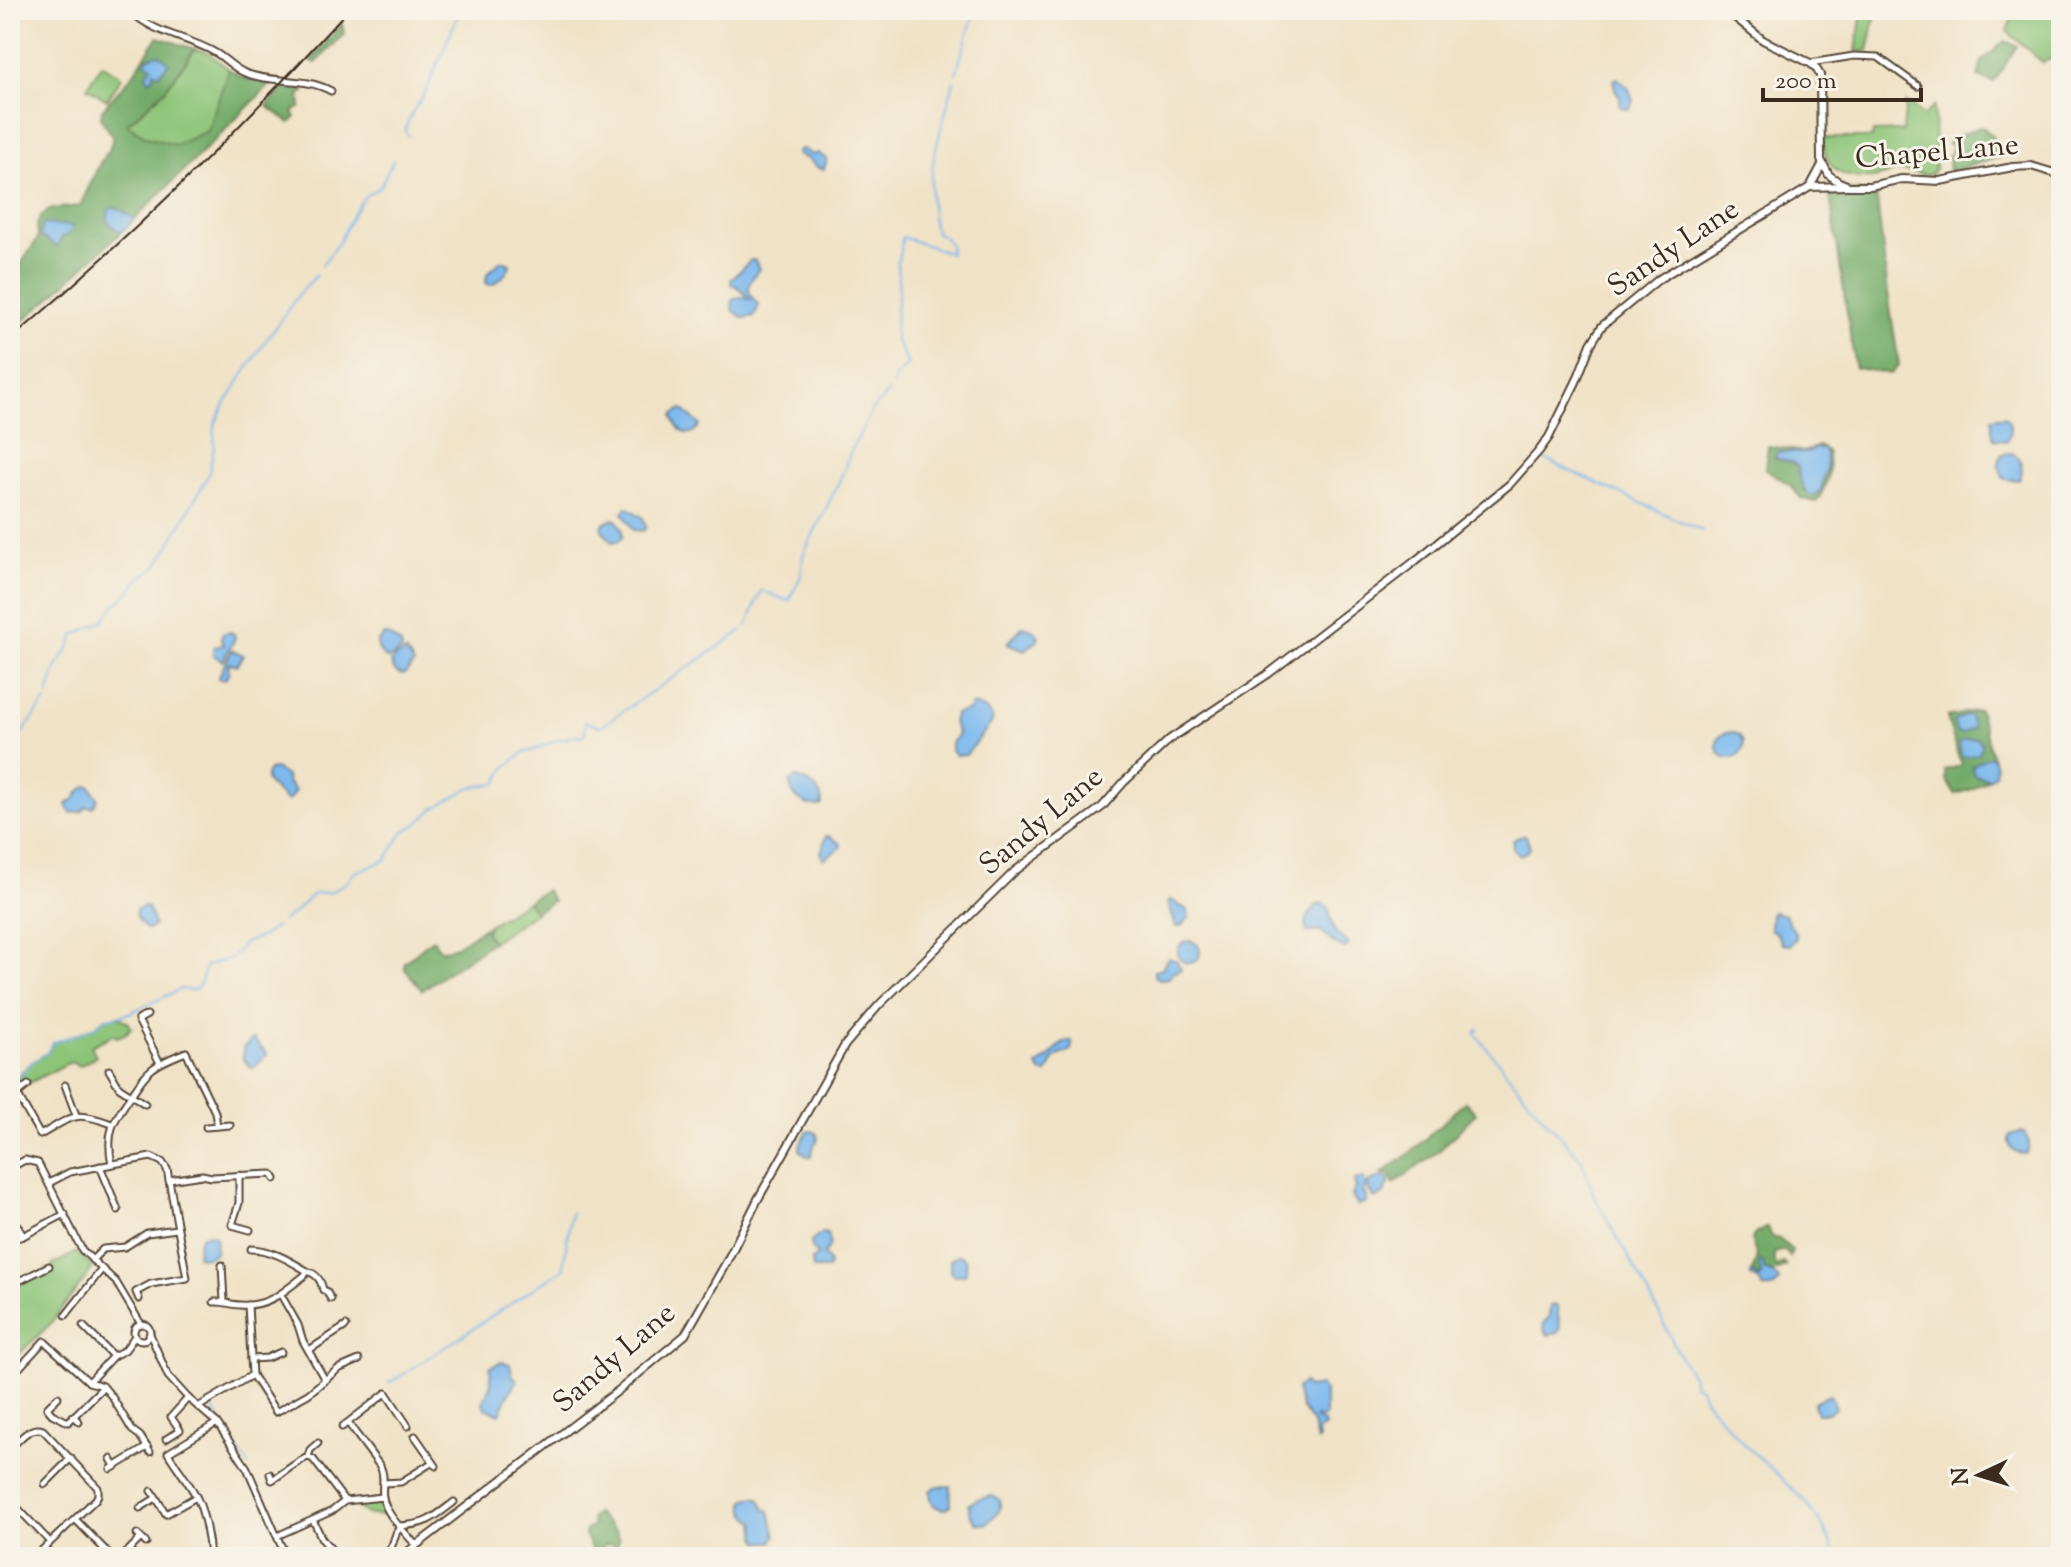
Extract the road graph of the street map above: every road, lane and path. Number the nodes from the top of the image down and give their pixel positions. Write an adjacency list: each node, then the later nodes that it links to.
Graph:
1 (129, 10): 5 (street)
2 (1726, 10): 3 (street)
3 (1810, 63): 4 (street); 6 (street)
4 (1918, 86)
5 (331, 91)
6 (1822, 165): 8 (street, Chapel Lane); 9 (street)
7 (2061, 175): 8 (street, Chapel Lane)
8 (1849, 186): 9 (street)
9 (1810, 187): 105 (street, Sandy Lane)
10 (10, 349): 11 (street)
11 (10, 356)
12 (147, 1015): 13 (street)
13 (160, 1063): 18 (street); 24 (street)
14 (109, 1070): 18 (street)
15 (28, 1085): 17 (street)
16 (67, 1088): 21 (street)
17 (17, 1094): 19 (street); 26 (street)
18 (131, 1095): 20 (street); 22 (street)
19 (10, 1098)
20 (145, 1104)
21 (76, 1115): 22 (street); 26 (street)
22 (112, 1124): 28 (street)
23 (230, 1125): 24 (street)
24 (217, 1126): 25 (street)
25 (206, 1127)
26 (40, 1135): 27 (street)
27 (44, 1142)
28 (112, 1164): 29 (street); 33 (street)
29 (100, 1166): 34 (street); 35 (street)
30 (10, 1168): 34 (street)
31 (272, 1173): 32 (street)
32 (239, 1175): 33 (street); 39 (street)
33 (169, 1180): 38 (street)
34 (49, 1183): 37 (street)
35 (118, 1210)
36 (10, 1211): 40 (street)
37 (65, 1214): 40 (street); 43 (street)
38 (177, 1229): 43 (street); 48 (street)
39 (250, 1230)
40 (23, 1236): 41 (street)
41 (10, 1240): 44 (street)
42 (251, 1249): 47 (street)
43 (92, 1260): 45 (street)
44 (49, 1266)
45 (102, 1269): 56 (street); 57 (street)
46 (220, 1270): 53 (street)
47 (307, 1271): 50 (street); 52 (street)
48 (187, 1278): 49 (street); 51 (street)
49 (189, 1288)
50 (281, 1295): 55 (street); 62 (street)
51 (139, 1299)
52 (331, 1299)
53 (224, 1301): 54 (street); 55 (street)
54 (214, 1302)
55 (248, 1305): 66 (street)
56 (66, 1315)
57 (139, 1325): 60 (street); 61 (street)
58 (82, 1326): 64 (street)
59 (346, 1326): 62 (street)
60 (149, 1336): 61 (street); 73 (street)
61 (134, 1337): 64 (street)
62 (309, 1350): 69 (street)
63 (277, 1352): 66 (street)
64 (113, 1356): 70 (street)
65 (351, 1356): 69 (street)
66 (251, 1359): 68 (street)
67 (19, 1368): 70 (street)
68 (252, 1375): 69 (street); 74 (street)
69 (325, 1380)
70 (89, 1382): 71 (street)
71 (103, 1386): 75 (street); 87 (street)
72 (58, 1397): 75 (street)
73 (188, 1398): 74 (street); 80 (street)
74 (198, 1407): 77 (street)
75 (73, 1416): 76 (street)
76 (79, 1422)
77 (217, 1423): 83 (street); 102 (street)
78 (408, 1426): 89 (street)
79 (415, 1436): 89 (street)
80 (166, 1439)
81 (318, 1443): 84 (street)
82 (12, 1444): 85 (street)
83 (168, 1453): 86 (street); 92 (street)
84 (308, 1457): 88 (street); 96 (street)
85 (71, 1458): 90 (street); 99 (street)
86 (162, 1458)
87 (111, 1459)
88 (272, 1480)
89 (383, 1483): 93 (street)
90 (45, 1484)
91 (152, 1491): 94 (street)
92 (196, 1497): 94 (street); 109 (street)
93 (383, 1497): 96 (street); 101 (street)
94 (156, 1498): 98 (street)
95 (10, 1500): 104 (street)
96 (345, 1501): 100 (street)
97 (454, 1502): 101 (street)
98 (140, 1508)
99 (75, 1519): 104 (street); 107 (street)
100 (313, 1520): 102 (street); 111 (street)
101 (400, 1526): 105 (street); 112 (street)
102 (277, 1536): 110 (street)
103 (142, 1538): 108 (street)
104 (50, 1542): 106 (street)
105 (416, 1545): 113 (street, Sandy Lane)
106 (42, 1550)
107 (112, 1557)
108 (122, 1557)
109 (210, 1557)
110 (286, 1557)
111 (338, 1557)
112 (381, 1557)
113 (401, 1557)

